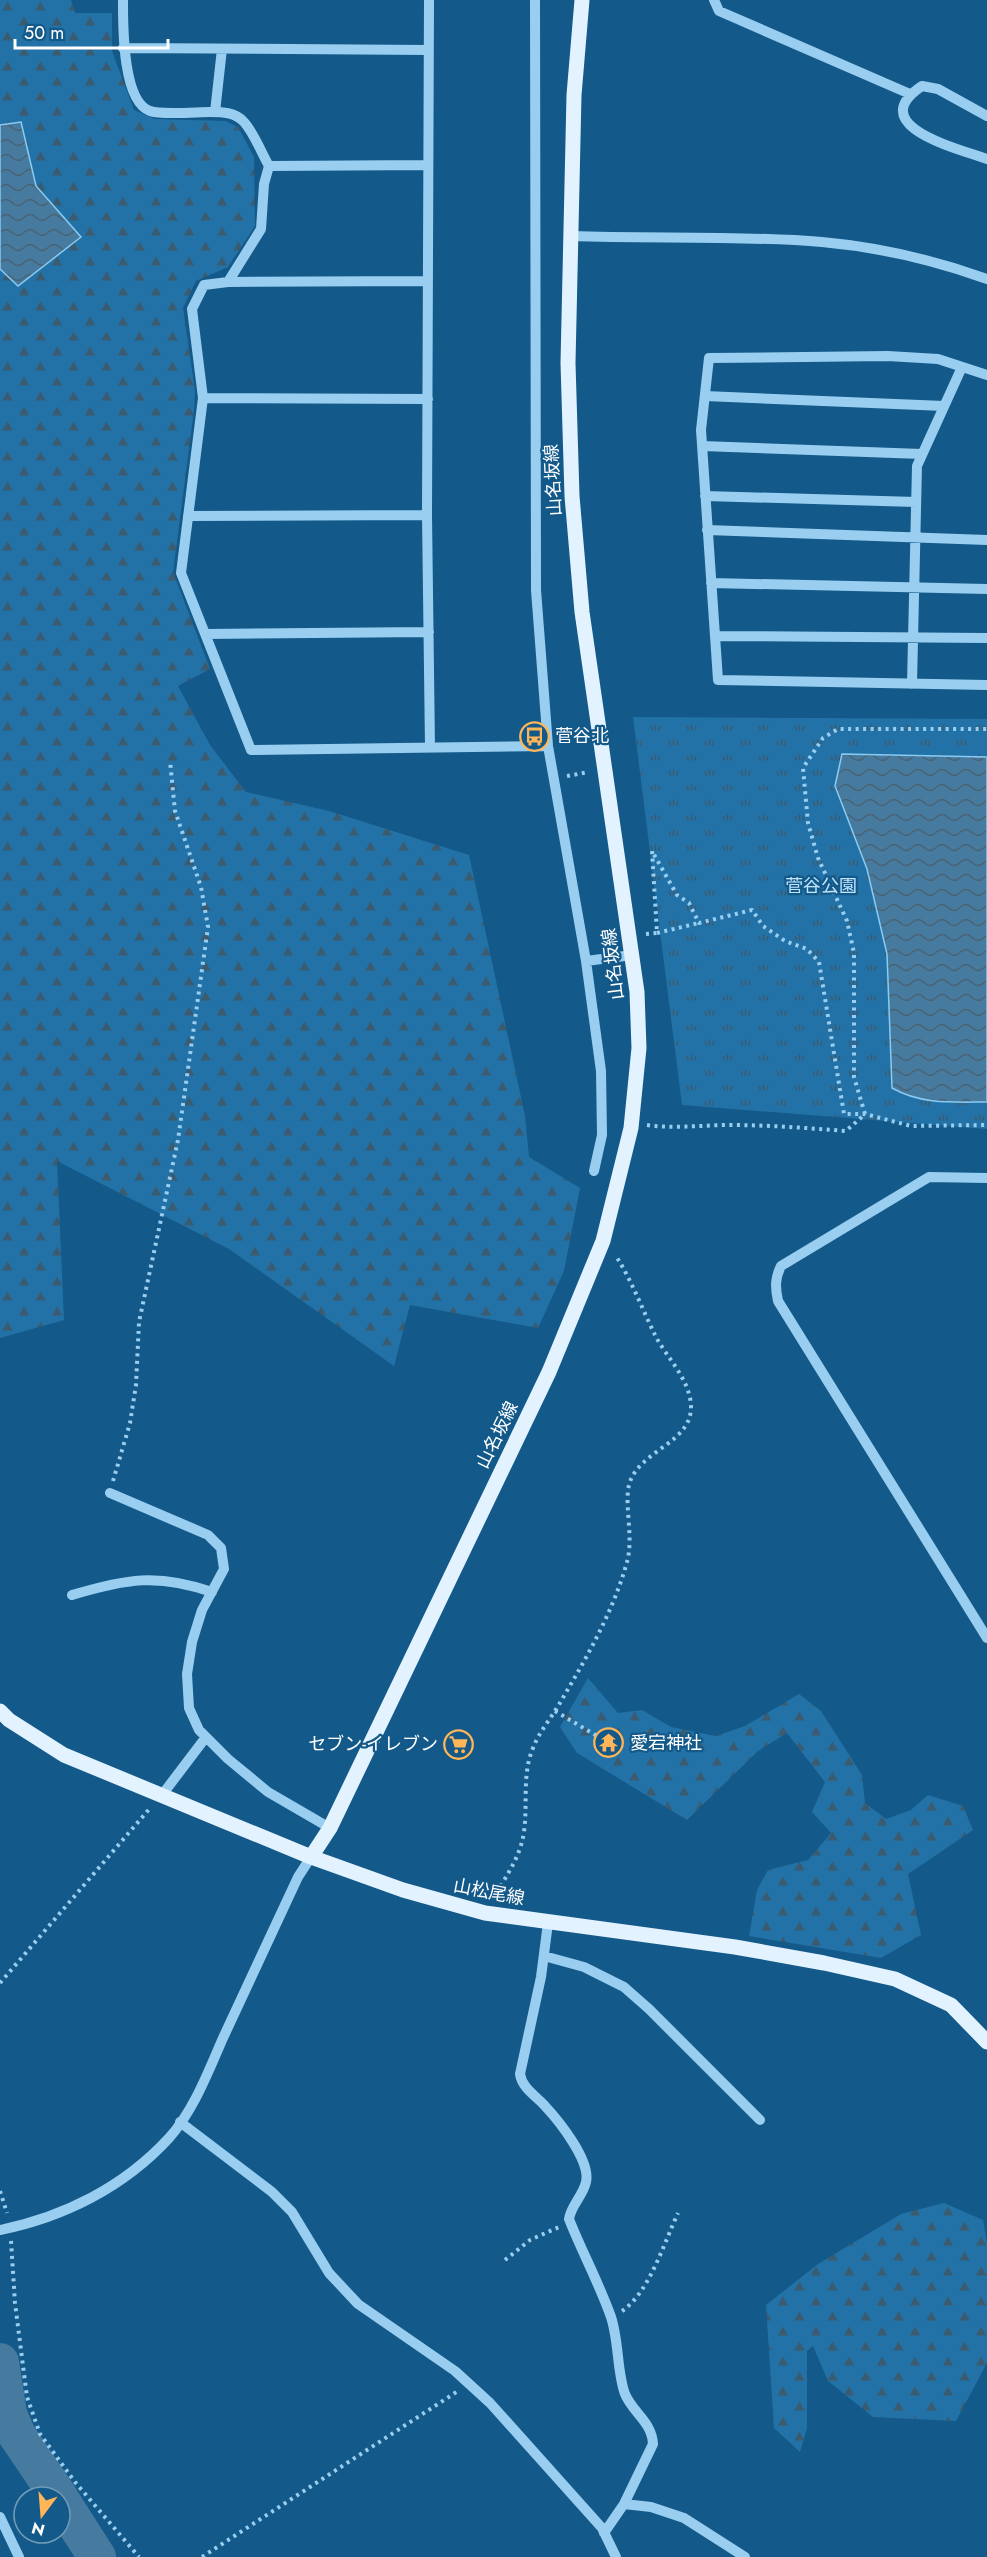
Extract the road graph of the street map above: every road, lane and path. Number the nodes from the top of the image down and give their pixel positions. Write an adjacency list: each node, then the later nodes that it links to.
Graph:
1 (123, 0): 6 (street)
2 (429, 0): 8 (street)
3 (535, 0): 45 (street)
4 (582, 0): 15 (main road, 山名坂線)
5 (714, 0): 9 (street)
6 (123, 48): 7 (street); 10 (street)
7 (222, 48): 8 (street); 10 (street)
8 (428, 50): 13 (street)
9 (910, 94): 11 (street); 12 (street)
10 (215, 112): 14 (street)
11 (987, 116)
12 (987, 159)
13 (428, 165): 14 (street); 17 (street)
14 (269, 166): 18 (street)
15 (571, 236): 16 (street); 52 (main road, 山名坂線)
16 (987, 279)
17 (427, 281): 18 (street); 23 (street)
18 (228, 282): 22 (street)
19 (962, 367): 20 (street); 21 (street); 24 (street)
20 (987, 375)
21 (705, 396): 24 (street); 25 (street)
22 (203, 398): 23 (street); 30 (street)
23 (428, 399): 29 (street)
24 (944, 406): 26 (street)
25 (702, 446): 26 (street); 27 (street)
26 (922, 454): 28 (street)
27 (705, 496): 28 (street); 31 (street)
28 (916, 502): 32 (street)
29 (427, 515): 30 (street); 37 (street)
30 (188, 516): 38 (street)
31 (707, 531): 32 (street); 34 (street)
32 (915, 537): 33 (street); 35 (street)
33 (987, 540)
34 (711, 583): 35 (street); 39 (street)
35 (914, 587): 36 (street); 40 (street)
36 (987, 589)
37 (429, 632): 38 (street); 46 (street)
38 (206, 634): 46 (street)
39 (715, 636): 40 (street); 42 (street)
40 (913, 637): 41 (street); 42 (street)
41 (987, 638)
42 (912, 684): 43 (street)
43 (987, 685)
44 (987, 729): 54 (path)
45 (549, 746): 46 (street); 49 (street)
46 (430, 748)
47 (170, 761): 60 (path)
48 (589, 771): 49 (path)
49 (554, 778): 53 (street)
50 (699, 923): 51 (path); 51 (path); 54 (path)
51 (657, 933): 52 (path)
52 (633, 955): 53 (street); 59 (main road, 山名坂線)
53 (586, 962): 57 (street)
54 (865, 1114): 55 (path); 56 (path)
55 (647, 1125)
56 (987, 1125)
57 (594, 1171)
58 (987, 1178): 63 (street)
59 (603, 1241): 65 (path); 69 (main road, 山名坂線)
60 (110, 1493): 61 (street)
61 (212, 1592): 62 (street); 66 (street)
62 (72, 1595)
63 (987, 1638)
64 (0, 1711): 68 (main road, 山松尾線)
65 (555, 1711): 67 (path); 71 (path)
66 (206, 1737): 68 (street); 69 (street)
67 (602, 1739)
68 (162, 1796): 70 (main road, 山松尾線); 74 (path)
69 (330, 1828): 70 (main road, 山名坂線)
70 (311, 1857): 71 (main road, 山松尾線); 77 (street)
71 (485, 1913): 72 (main road, 山松尾線)
72 (548, 1923): 73 (street); 75 (main road, 山松尾線)
73 (544, 1956): 76 (street); 80 (street)
74 (0, 1983)
75 (987, 2042)
76 (760, 2120)
77 (180, 2122): 81 (street); 84 (street)
78 (0, 2191): 81 (path)
79 (678, 2213): 83 (path)
80 (571, 2225): 82 (path); 83 (street)
81 (5, 2229): 89 (path)
82 (505, 2260)
83 (611, 2317): 85 (street)
84 (469, 2384): 87 (street); 90 (path)
85 (624, 2504): 87 (street); 92 (street)
86 (0, 2517): 88 (street)
87 (604, 2532): 91 (street)
88 (19, 2557)
89 (139, 2557)
90 (202, 2557)
91 (616, 2557)
92 (745, 2557)

